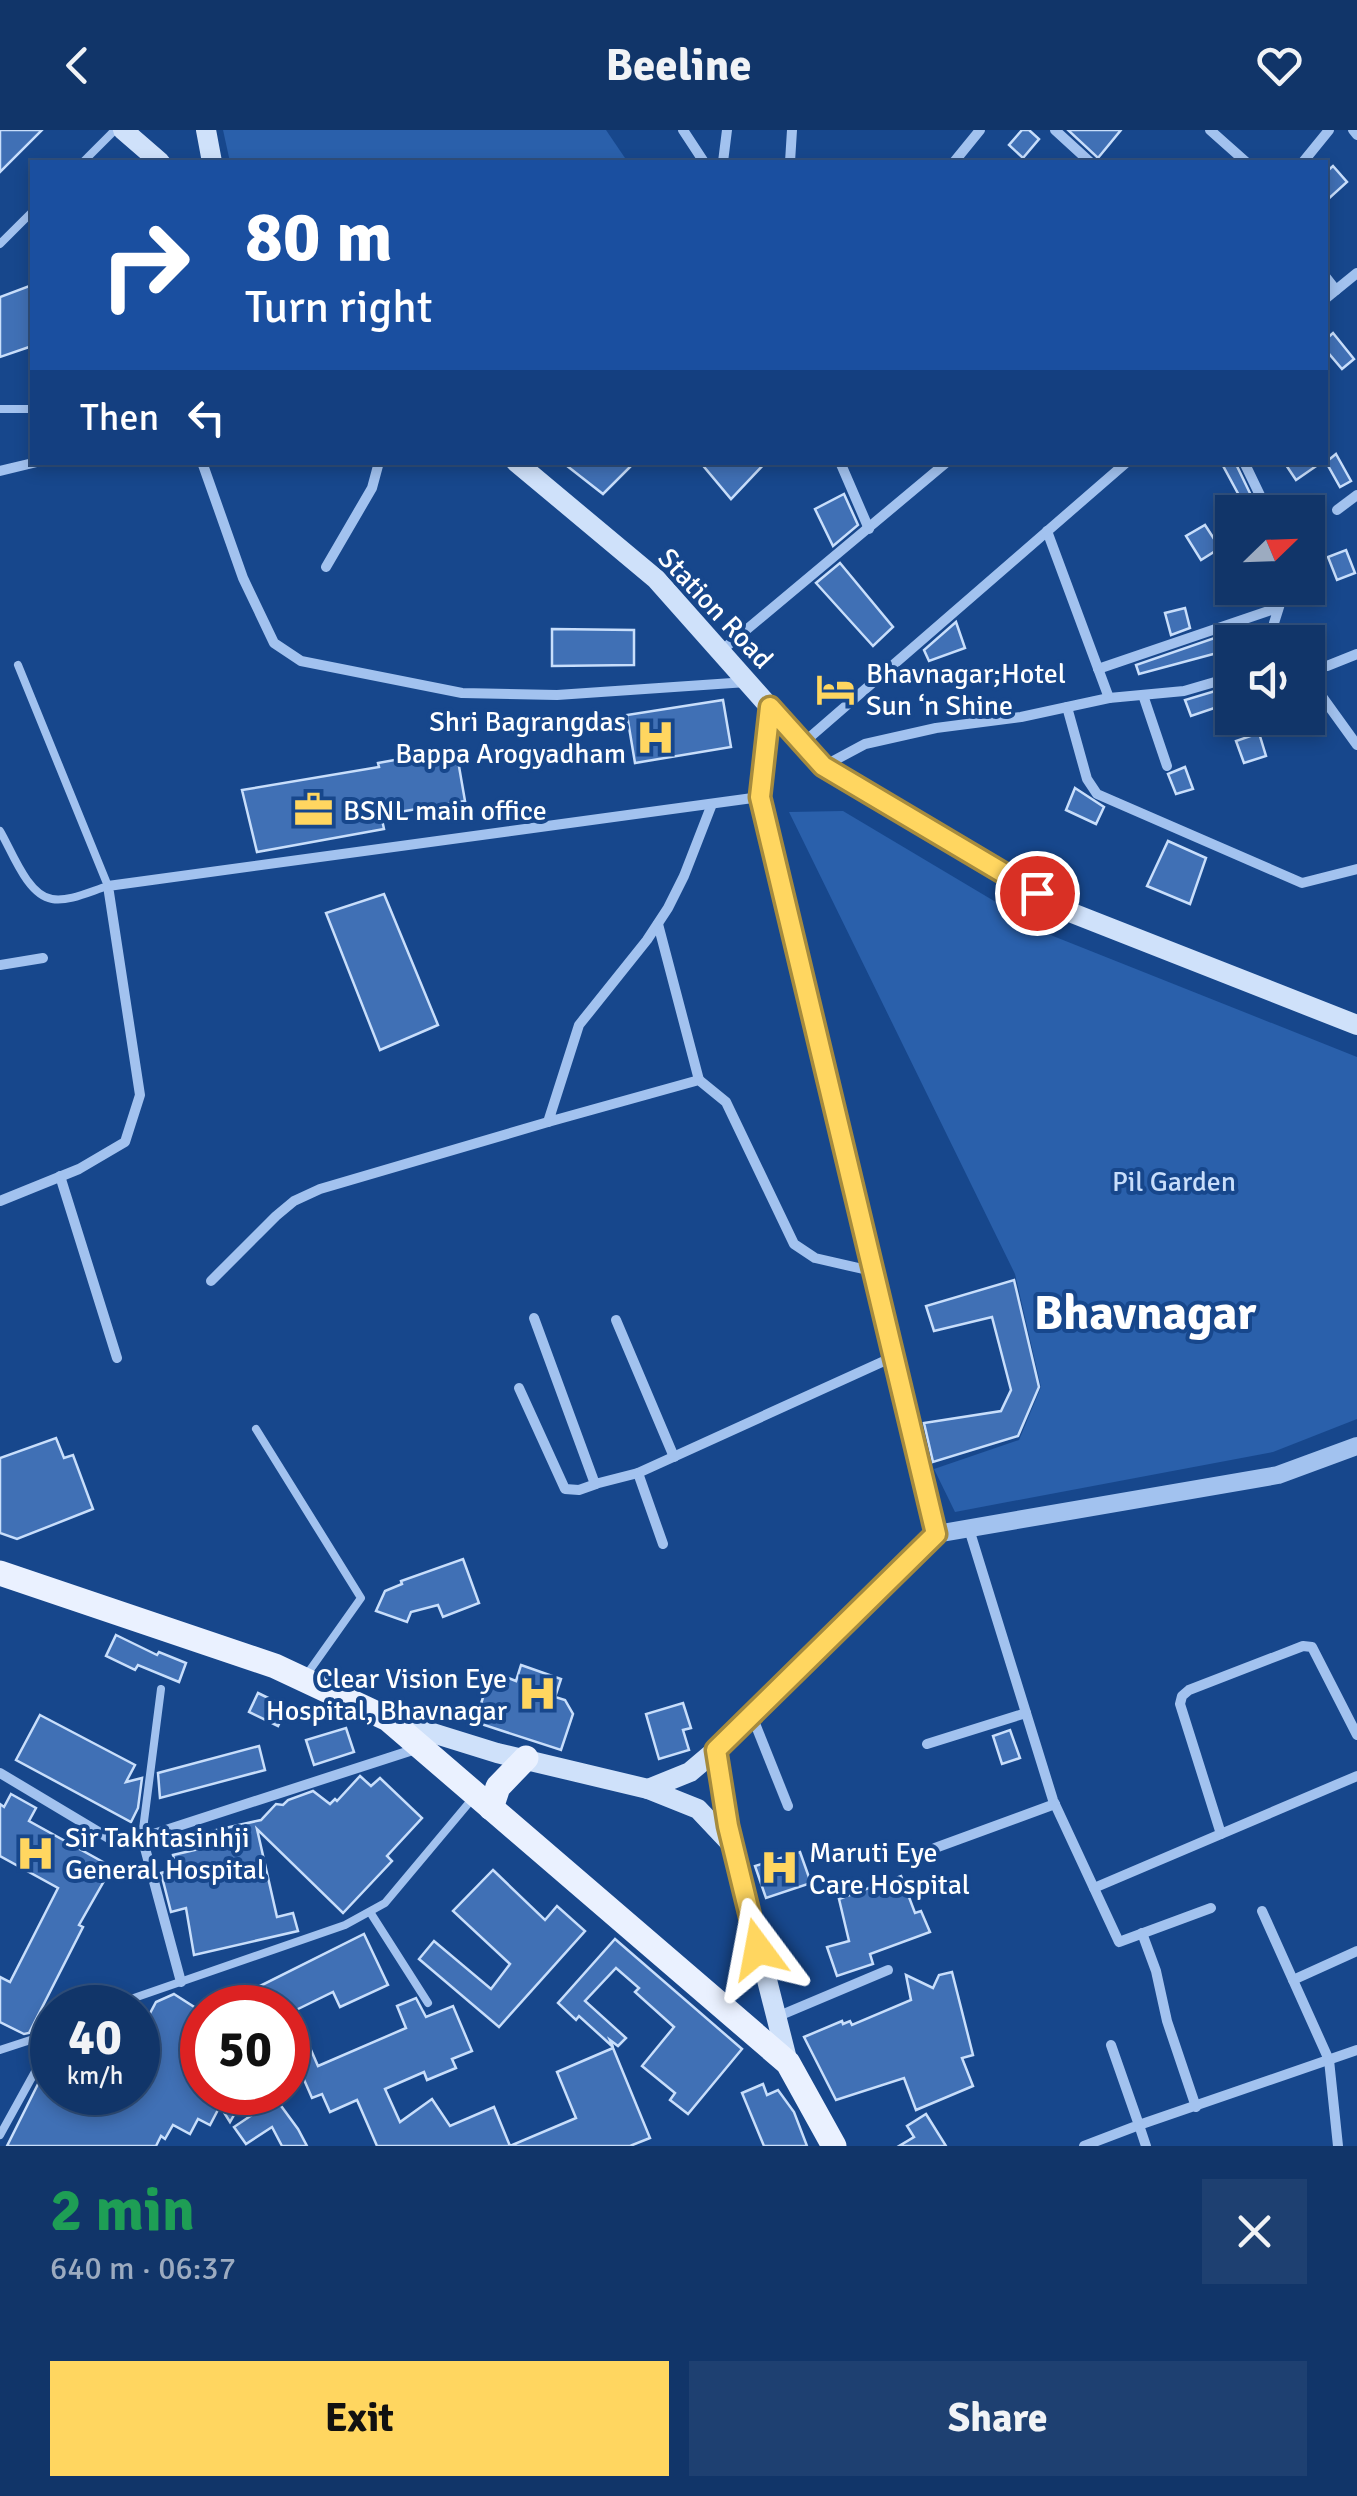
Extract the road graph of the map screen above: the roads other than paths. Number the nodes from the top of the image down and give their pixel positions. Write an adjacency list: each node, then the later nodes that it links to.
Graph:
1 (115, 130): 11 (lane)
2 (123, 130): 12 (main road)
3 (206, 130): 13 (main road)
4 (683, 130): 14 (street)
5 (727, 130): 15 (street)
6 (792, 130): 16 (street)
7 (980, 130): 17 (street)
8 (1055, 130): 18 (street)
9 (1210, 130): 19 (street)
10 (1329, 130): 20 (street)
11 (84, 160)
12 (158, 160)
13 (212, 160)
14 (703, 160)
15 (723, 160)
16 (790, 160)
17 (956, 160)
18 (1088, 160)
19 (1244, 160)
20 (1305, 160)
21 (30, 214): 22 (lane)
22 (0, 244)
23 (1357, 273): 25 (street)
24 (1328, 280): 25 (street)
25 (1336, 290): 26 (street)
26 (1328, 297)
27 (0, 409): 28 (lane)
28 (30, 409)
29 (30, 464): 37 (street)
30 (203, 465): 52 (street)
31 (379, 465): 43 (street)
32 (520, 465): 47 (main road, Station Road)
33 (841, 465): 41 (street)
34 (944, 465): 41 (street)
35 (1124, 465): 42 (street)
36 (1245, 465): 38 (street)
37 (0, 471)
38 (1260, 495)
39 (1357, 495): 40 (street)
40 (1337, 510)
41 (869, 529): 47 (street)
42 (1047, 531): 51 (street); 59 (street)
43 (326, 567)
44 (1278, 605): 45 (street)
45 (1276, 608): 46 (street); 51 (street)
46 (1275, 625)
47 (720, 651): 52 (main road, Station Road)
48 (1357, 654): 50 (street)
49 (18, 666): 67 (lane)
50 (1325, 666)
51 (1098, 669): 55 (street)
52 (748, 682): 57 (main road, Station Road)
53 (1215, 682): 54 (street)
54 (1143, 695): 55 (street); 62 (street)
55 (1109, 698): 58 (street)
56 (1325, 701): 60 (street)
57 (770, 707): 59 (main road, Station Road); 63 (main road)
58 (1068, 707): 61 (street); 66 (street)
59 (801, 744): 61 (main road, Station Road)
60 (1357, 746)
61 (823, 766): 71 (main road, Station Road)
62 (1167, 766)
63 (760, 797): 64 (street); 76 (main road)
64 (712, 804): 67 (street); 68 (street)
65 (0, 831): 67 (lane)
66 (1357, 870)
67 (108, 886): 74 (street)
68 (658, 924): 72 (street); 73 (street)
69 (43, 958): 70 (street)
70 (0, 965)
71 (1357, 1025)
72 (699, 1080): 73 (street); 76 (street)
73 (548, 1122): 77 (street)
74 (60, 1176): 75 (street); 81 (street)
75 (0, 1200)
76 (873, 1271): 80 (main road)
77 (211, 1281)
78 (534, 1318): 87 (street)
79 (616, 1320): 85 (street)
80 (894, 1357): 85 (street); 89 (main road)
81 (117, 1358)
82 (519, 1388): 87 (street)
83 (256, 1428): 94 (lane)
84 (1357, 1446): 88 (street)
85 (674, 1456): 86 (street)
86 (638, 1473): 87 (street); 90 (street)
87 (596, 1484)
88 (969, 1528): 89 (street); 96 (street)
89 (936, 1534): 97 (main road)
90 (663, 1544)
91 (0, 1557): 93 (main road)
92 (0, 1573): 93 (main road)
93 (71, 1597): 94 (main road)
94 (303, 1679): 98 (main road)
95 (161, 1689): 111 (lane)
96 (1026, 1714): 100 (street); 108 (street)
97 (752, 1716): 102 (main road); 109 (street)
98 (388, 1719): 101 (main road); 103 (main road)
99 (1357, 1735): 110 (street)
100 (927, 1744)
101 (421, 1748): 107 (main road); 111 (street)
102 (716, 1750): 106 (main road); 112 (main road)
103 (526, 1758): 106 (main road); 107 (main road)
104 (0, 1773): 111 (street)
105 (1357, 1776): 110 (street)
106 (648, 1788): 112 (main road)
107 (484, 1801): 117 (lane); 131 (main road)
108 (1055, 1804): 113 (street); 114 (street)
109 (788, 1806)
110 (1221, 1834): 114 (street)
111 (142, 1837): 122 (street)
112 (733, 1846): 125 (main road)
113 (935, 1848)
114 (1094, 1888): 118 (street)
115 (1211, 1908): 118 (street)
116 (1262, 1911): 121 (street)
117 (370, 1912): 122 (lane); 124 (lane)
118 (1142, 1933): 133 (street)
119 (1357, 1951): 121 (street)
120 (888, 1970): 125 (street)
121 (1294, 1980): 130 (street)
122 (181, 1982): 123 (lane)
123 (160, 1989)
124 (428, 2003)
125 (774, 2018): 131 (main road)
126 (30, 2040): 128 (lane)
127 (1111, 2045): 134 (street)
128 (0, 2050)
129 (1357, 2050): 130 (street)
130 (1329, 2060): 133 (street); 140 (street)
131 (788, 2063): 135 (main road)
132 (30, 2081): 136 (lane)
133 (1196, 2107): 134 (street)
134 (1139, 2125): 138 (street); 139 (street)
135 (820, 2134): 137 (main road)
136 (0, 2135)
137 (834, 2146)
138 (1084, 2146)
139 (1146, 2146)
140 (1338, 2146)

